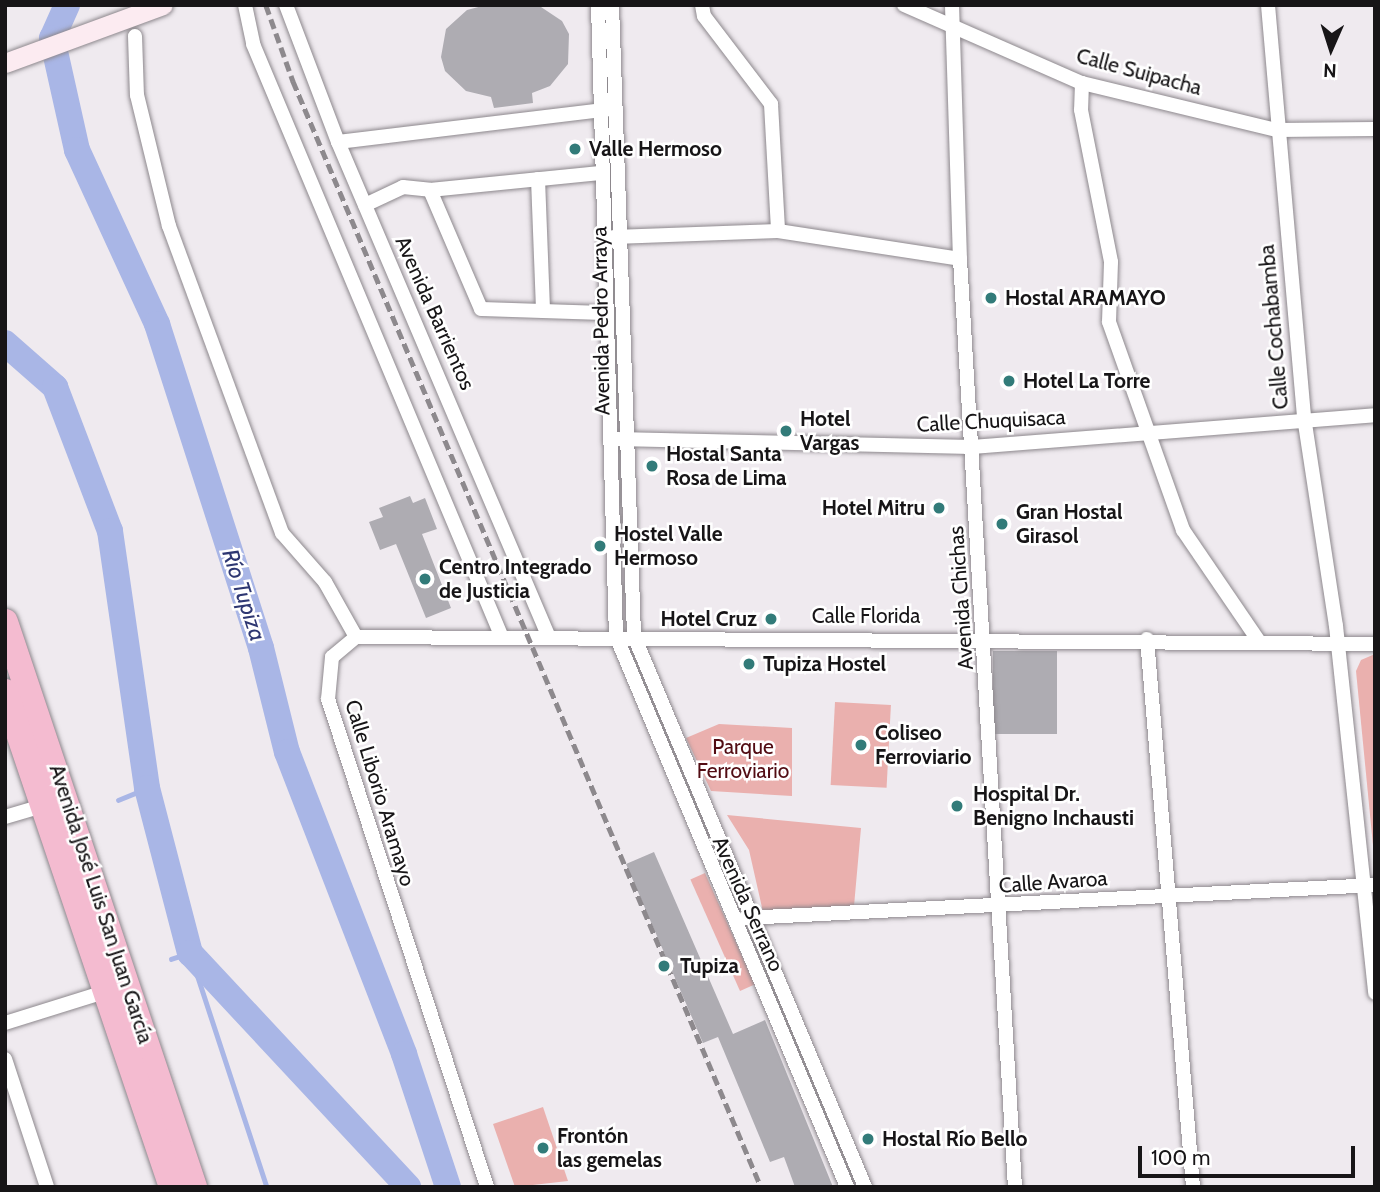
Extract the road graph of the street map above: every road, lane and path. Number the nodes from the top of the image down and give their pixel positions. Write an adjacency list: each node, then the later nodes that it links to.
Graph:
1 (163, 5): 12 (street)
2 (245, 5): 35 (street)
3 (286, 5): 17 (street, Avenida Barrientos)
4 (598, 5): 14 (street, Avenida Pedro Arraya)
5 (612, 5): 14 (street, Avenida Pedro Arraya)
6 (702, 5): 22 (street)
7 (904, 5): 10 (street, Calle Suipacha)
8 (952, 5): 10 (street, Avenida Chichas)
9 (1268, 5): 15 (street, Calle Cochabamba)
10 (953, 31): 13 (street, Calle Suipacha); 25 (street, Avenida Chichas)
11 (135, 36): 39 (street)
12 (5, 63)
13 (1082, 83): 15 (street, Calle Suipacha); 30 (street)
14 (608, 109): 17 (street); 18 (street, Avenida Pedro Arraya); 24 (street, Avenida Pedro Arraya)
15 (1277, 130): 16 (street, Calle Suipacha); 29 (street, Calle Cochabamba)
16 (1375, 130)
17 (338, 142): 21 (street, Avenida Barrientos)
18 (600, 173): 19 (street); 23 (street, Avenida Pedro Arraya)
19 (538, 179): 20 (street); 26 (street)
20 (429, 190): 21 (street); 26 (street)
21 (365, 205): 36 (street, Avenida Barrientos)
22 (778, 231): 24 (street); 25 (street)
23 (604, 237): 24 (street); 27 (street, Avenida Pedro Arraya)
24 (621, 237): 32 (street, Avenida Pedro Arraya)
25 (960, 259): 33 (street, Avenida Chichas)
26 (543, 311): 27 (street)
27 (604, 313): 31 (street, Avenida Pedro Arraya)
28 (1375, 415): 29 (street, Calle Chuquisaca)
29 (1304, 417): 30 (street, Calle Chuquisaca); 43 (street, Calle Cochabamba)
30 (1147, 431): 33 (street, Calle Chuquisaca); 42 (street)
31 (609, 439): 32 (street, Calle Chuquisaca); 37 (street, Avenida Pedro Arraya)
32 (625, 439): 33 (street, Calle Chuquisaca); 38 (street, Avenida Pedro Arraya)
33 (972, 447): 40 (street, Avenida Chichas)
34 (5, 622): 46 (highway, Avenida José Luis San Juan García)
35 (501, 635): 36 (street, Calle Florida); 39 (street, Calle Florida)
36 (548, 635): 37 (street, Calle Florida)
37 (615, 636): 38 (street, Calle Florida); 52 (street, Avenida Serrano)
38 (634, 636): 40 (street, Calle Florida); 51 (street, Avenida Serrano)
39 (356, 637): 59 (street, Calle Liborio Aramayo)
40 (984, 638): 41 (street, Calle Florida); 50 (street, Avenida Chichas)
41 (1147, 639): 42 (street, Calle Florida); 49 (street)
42 (1258, 640): 43 (street, Calle Florida)
43 (1338, 643): 44 (street, Calle Florida); 48 (street, Calle Cochabamba)
44 (1375, 644)
45 (5, 692): 46 (highway, Avenida José Luis San Juan García)
46 (56, 802): 47 (street); 53 (highway, Avenida José Luis San Juan García)
47 (5, 817)
48 (1370, 885): 49 (street, Calle Avaroa); 54 (street, Calle Cochabamba)
49 (1167, 895): 50 (street, Calle Avaroa); 63 (street)
50 (998, 907): 51 (street, Calle Avaroa); 62 (street, Avenida Chichas)
51 (751, 918): 52 (street, Calle Avaroa); 61 (street, Avenida Serrano)
52 (733, 919): 60 (street, Avenida Serrano)
53 (116, 988): 55 (street); 57 (highway, Avenida José Luis San Juan García)
54 (1375, 993)
55 (5, 1023)
56 (5, 1059): 58 (street)
57 (179, 1185)
58 (47, 1187)
59 (487, 1187)
60 (847, 1187)
61 (865, 1187)
62 (1016, 1187)
63 (1193, 1187)

